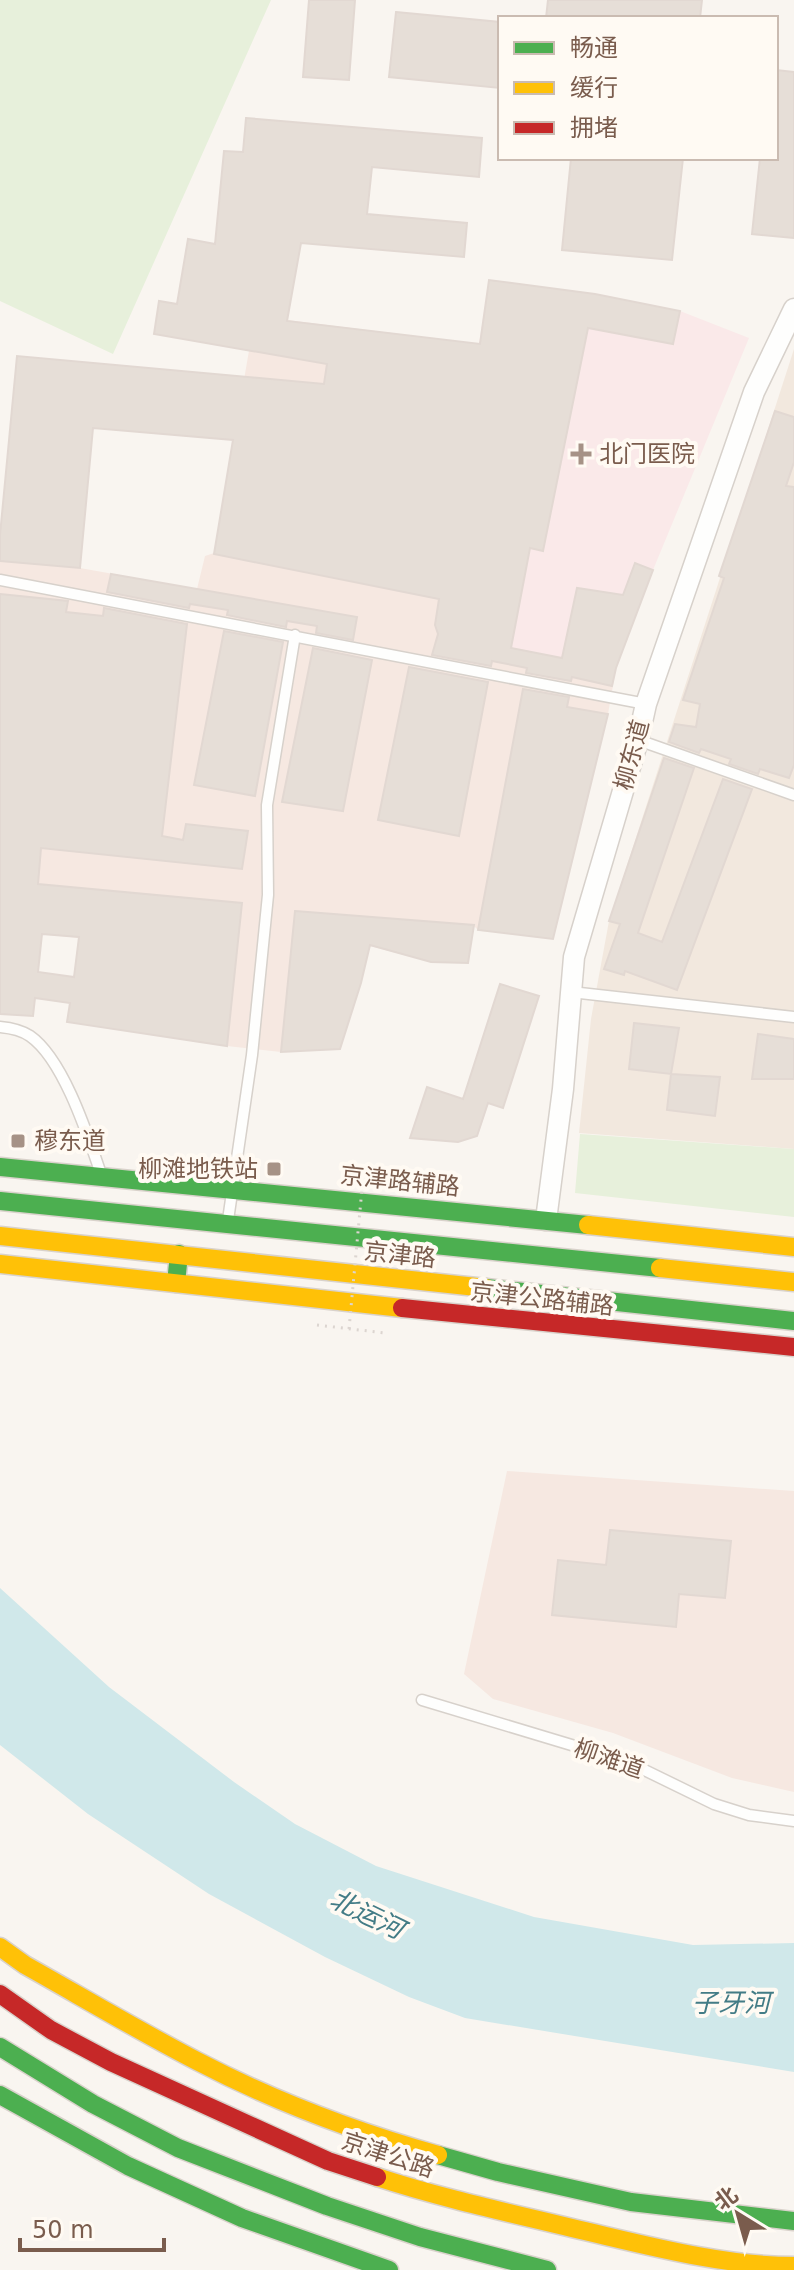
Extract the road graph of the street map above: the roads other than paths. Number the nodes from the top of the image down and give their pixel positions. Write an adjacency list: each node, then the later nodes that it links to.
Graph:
1 (794, 309): 4 (street, 柳东道)
2 (0, 580): 3 (lane)
3 (295, 635): 4 (lane); 12 (lane)
4 (646, 704): 5 (street, 柳东道)
5 (638, 740): 6 (lane); 7 (street, 柳东道)
6 (794, 795)
7 (571, 992): 8 (lane); 16 (street, 柳东道)
8 (794, 1017)
9 (0, 1027): 11 (lane)
10 (0, 1167): 11 (main road, 京津路辅路)
11 (102, 1176): 12 (main road, 京津路辅路)
12 (233, 1189): 13 (main road, 京津路辅路); 15 (lane)
13 (271, 1192): 15 (main road); 16 (main road, 京津路辅路)
14 (0, 1201): 15 (main road, 京津路)
15 (228, 1215): 21 (main road, 京津路)
16 (546, 1220): 18 (main road, 京津路辅路)
17 (0, 1236): 19 (main road, 京津路)
18 (794, 1247)
19 (179, 1254): 22 (main road); 23 (main road, 京津路)
20 (0, 1264): 22 (main road, 京津公路辅路)
21 (794, 1282)
22 (176, 1283): 24 (main road, 京津公路辅路)
23 (794, 1321)
24 (794, 1347)
25 (422, 1700): 26 (lane, 柳滩道)
26 (794, 1821)
27 (0, 1947): 28 (main road)
28 (25, 1965): 31 (main road); 34 (main road)
29 (0, 1994): 31 (main road, 京津公路)
30 (0, 2047): 33 (main road)
31 (111, 2062): 36 (main road, 京津公路)
32 (0, 2095): 35 (main road)
33 (178, 2148): 35 (main road); 38 (main road)
34 (794, 2221)
35 (285, 2234): 37 (main road)
36 (794, 2266)
37 (389, 2270)
38 (547, 2270)

